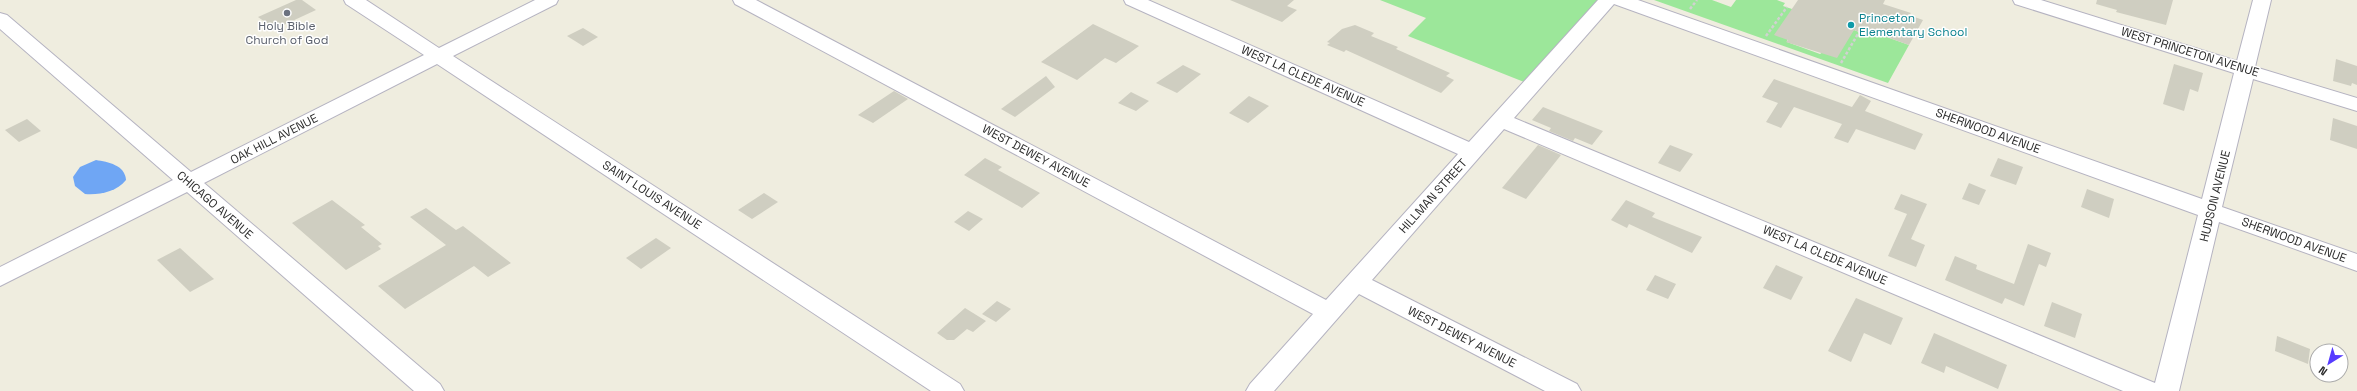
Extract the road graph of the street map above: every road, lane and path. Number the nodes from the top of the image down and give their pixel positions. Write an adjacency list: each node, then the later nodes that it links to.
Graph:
1 (353, 0): 15 (street, SAINT LOUIS AVENUE)
2 (549, 0): 15 (street, OAK HILL AVENUE)
3 (742, 0): 26 (street, WEST DEWEY AVENUE)
4 (1133, 0): 20 (street, WEST LA CLEDE AVENUE)
5 (1608, 0): 19 (street, HILLMAN STREET)
6 (1620, 0): 22 (street, SHERWOOD AVENUE)
7 (1697, 0): 11 (path)
8 (2022, 0): 17 (street, WEST PRINCETON AVENUE)
9 (2262, 0): 17 (street, HUDSON AVENUE)
10 (1787, 7): 14 (path)
11 (1688, 12)
12 (0, 20): 21 (street, CHICAGO AVENUE)
13 (1859, 32): 16 (path)
14 (1764, 39)
15 (439, 56): 21 (street, OAK HILL AVENUE); 28 (street, SAINT LOUIS AVENUE)
16 (1839, 65)
17 (2245, 70): 18 (street, WEST PRINCETON AVENUE); 22 (street, HUDSON AVENUE)
18 (2357, 105)
19 (1501, 120): 20 (street, HILLMAN STREET); 31 (street, WEST LA CLEDE AVENUE)
20 (1472, 152): 25 (street, HILLMAN STREET)
21 (188, 182): 24 (street, OAK HILL AVENUE); 27 (street, CHICAGO AVENUE)
22 (2211, 211): 23 (street, SHERWOOD AVENUE); 32 (street, HUDSON AVENUE)
23 (2357, 263)
24 (0, 277)
25 (1356, 282): 26 (street, HILLMAN STREET); 30 (street, WEST DEWEY AVENUE)
26 (1329, 312): 29 (street, HILLMAN STREET)
27 (431, 391)
28 (951, 391)
29 (1259, 391)
30 (1568, 391)
31 (2149, 391)
32 (2166, 391)

